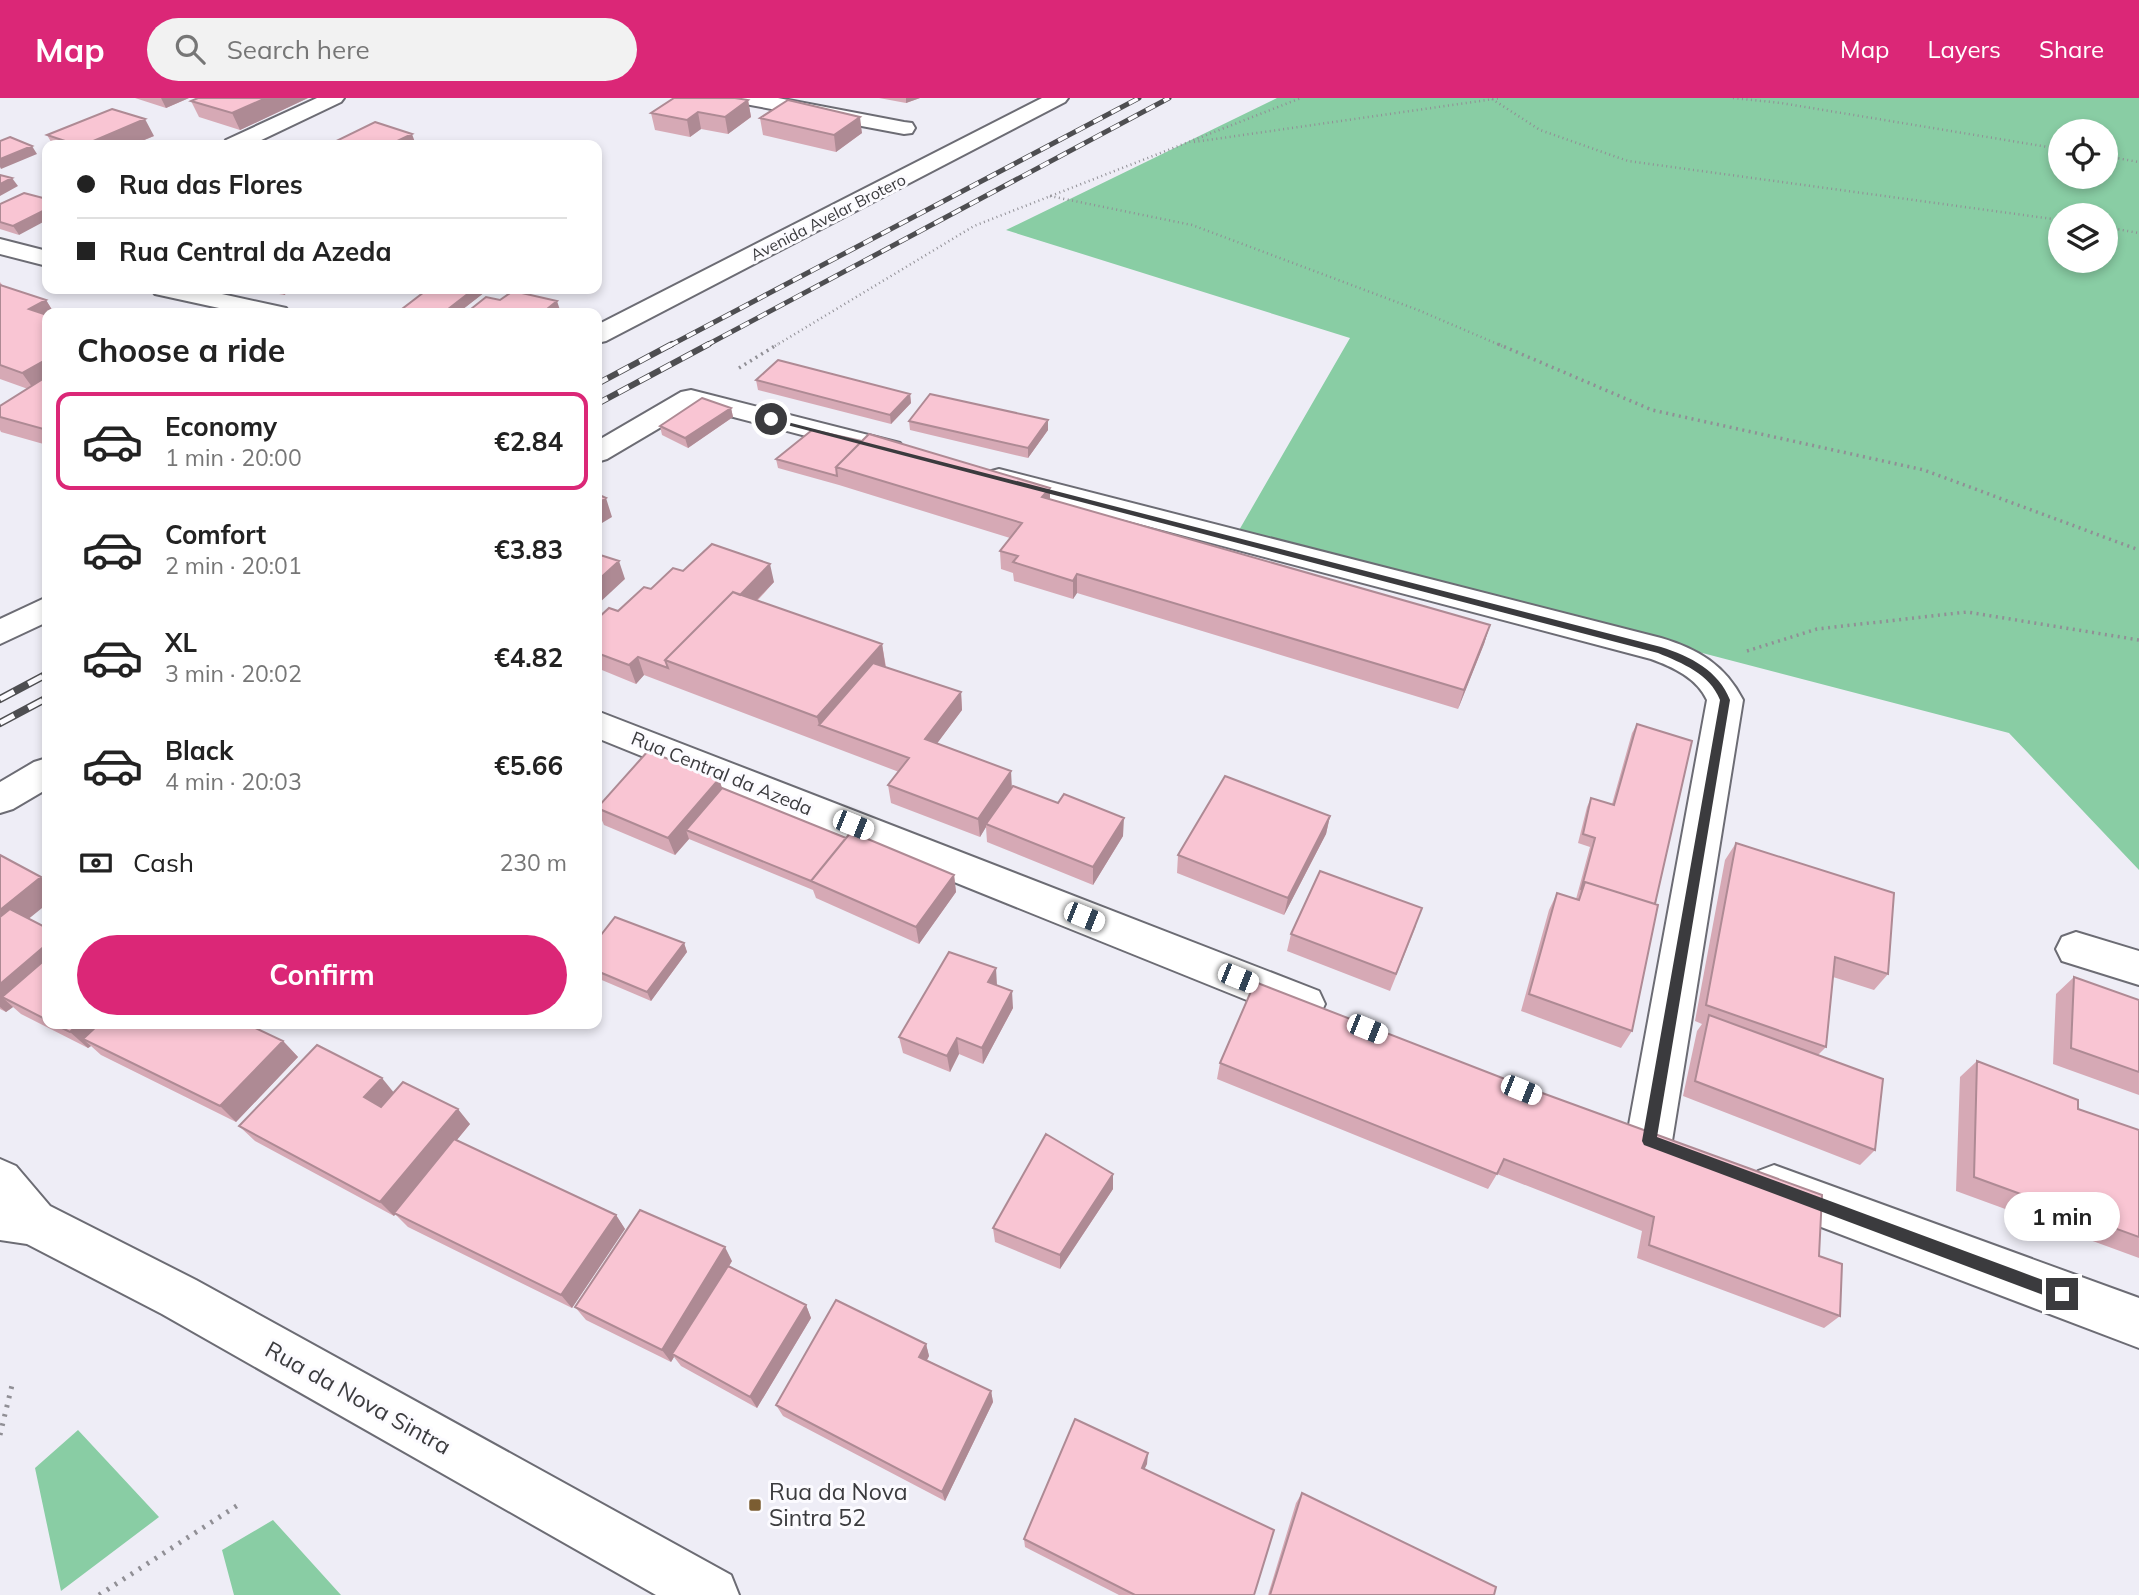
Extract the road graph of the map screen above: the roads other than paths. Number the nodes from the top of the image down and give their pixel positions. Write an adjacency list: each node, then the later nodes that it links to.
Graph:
1 (334, 98): 5 (street)
2 (745, 98): 4 (street)
3 (1058, 98): 11 (street, Avenida Avelar Brotero)
4 (904, 128)
5 (245, 140)
6 (42, 235): 7 (street)
7 (7, 248): 8 (street)
8 (42, 258)
9 (187, 294): 10 (street)
10 (253, 308)
11 (602, 332)
12 (602, 450): 13 (street)
13 (920, 457)
14 (974, 471): 24 (street)
15 (42, 611): 16 (street)
16 (0, 633)
17 (602, 726): 22 (street, Rua Central da Azeda)
18 (42, 775): 19 (street)
19 (0, 799)
20 (2076, 949): 21 (street)
21 (2139, 968)
22 (1337, 1017)
23 (1610, 1125): 24 (street)
24 (1649, 1141): 25 (street)
25 (1688, 1155)
26 (1740, 1174): 29 (street)
27 (0, 1181): 28 (street)
28 (17, 1219): 30 (street, Rua da Nova Sintra)
29 (2139, 1323)
30 (711, 1595)

